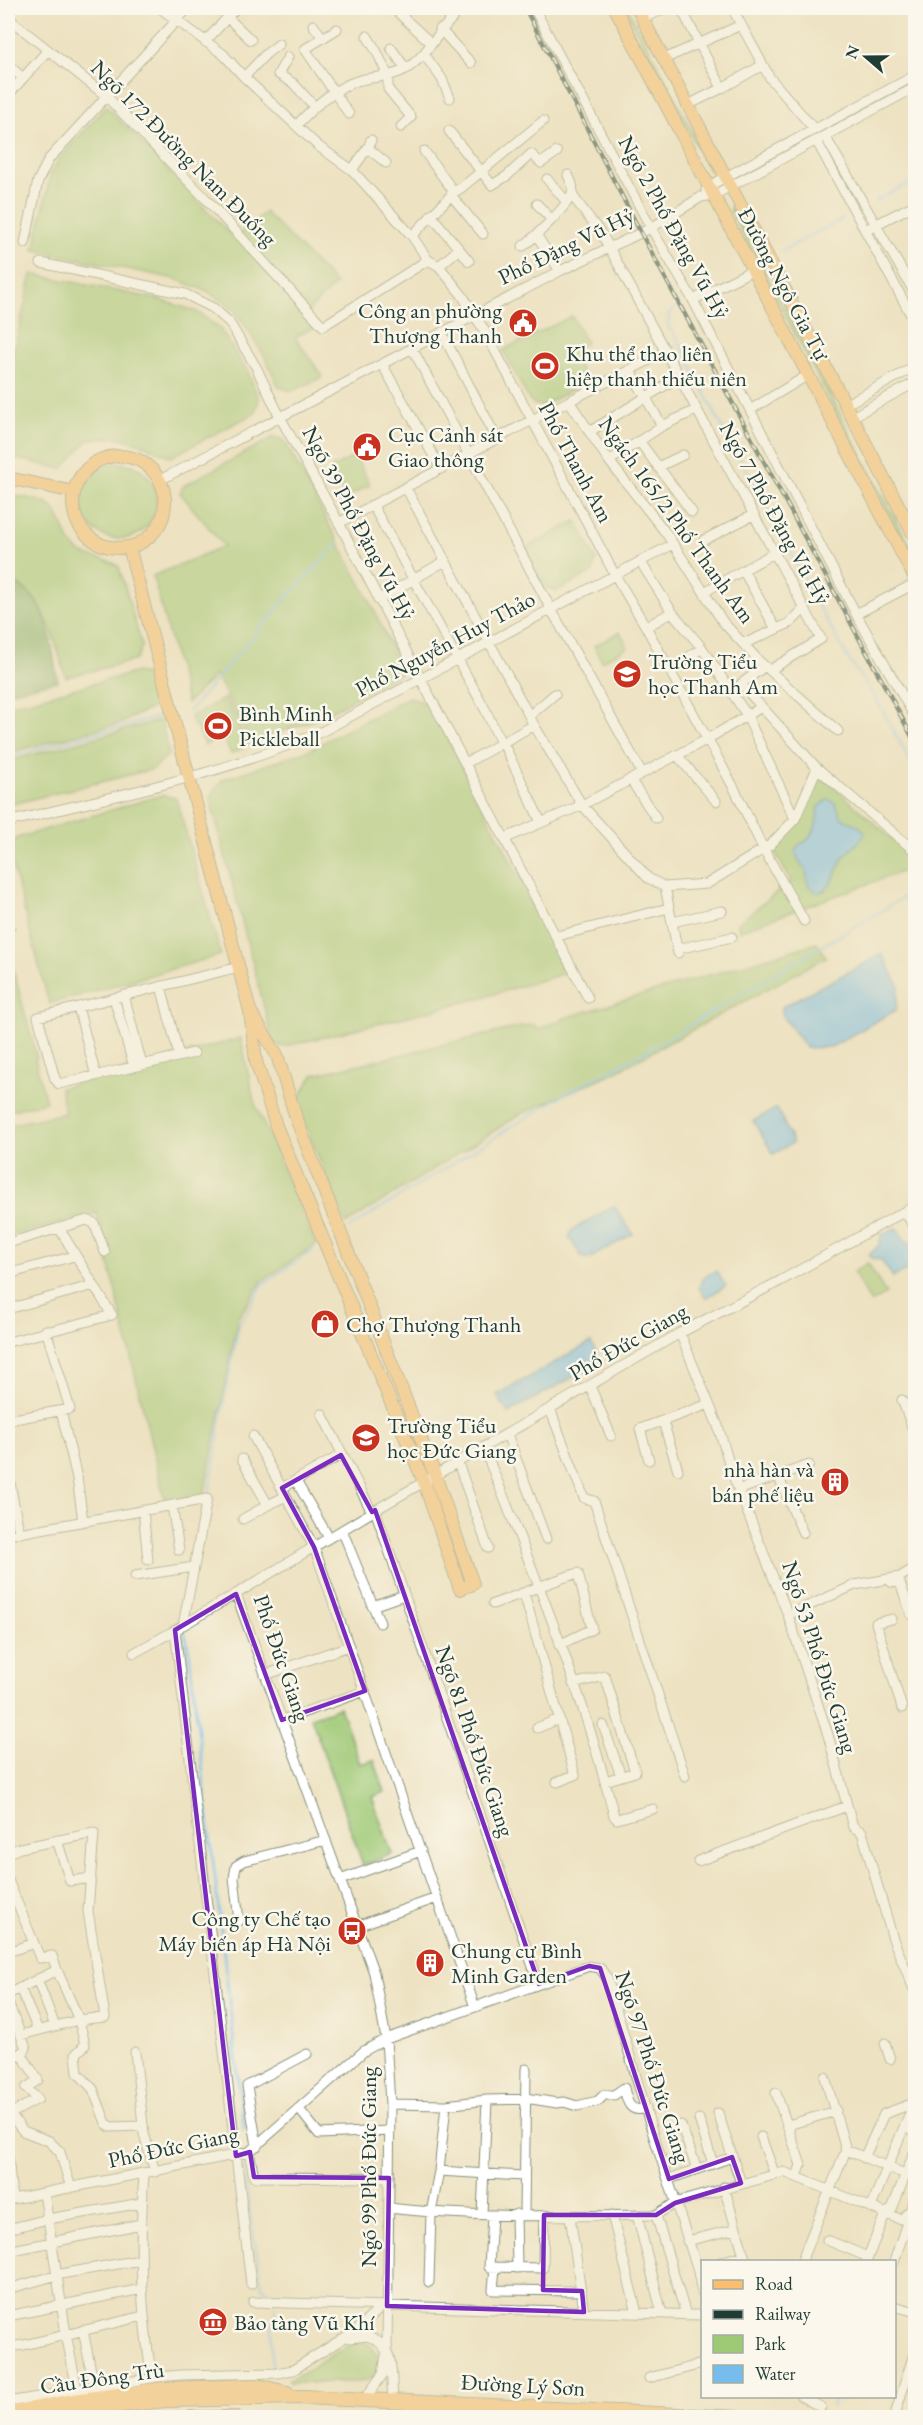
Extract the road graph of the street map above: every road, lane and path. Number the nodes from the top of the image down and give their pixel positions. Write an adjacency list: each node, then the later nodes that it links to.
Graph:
1 (160, 8): 14 (street, Phố Thanh Am)
2 (188, 8): 14 (street)
3 (236, 8): 12 (street)
4 (463, 8): 18 (street)
5 (534, 8): 70 (street, Ngõ 2 Phố Đặng Vũ Hỷ)
6 (615, 8): 63 (main road, Đường Ngô Gia Tự)
7 (666, 8): 11 (street)
8 (681, 8): 24 (street)
9 (732, 8): 15 (street)
10 (399, 9): 23 (street)
11 (640, 13): 30 (main road, Đường Ngô Gia Tự)
12 (227, 17): 21 (street); 22 (street)
13 (8, 18): 27 (street, Ngõ 172 Đường Nam Đuống)
14 (177, 20): 22 (street, Phố Thanh Am); 43 (street)
15 (741, 24): 24 (street); 33 (street)
16 (313, 25): 20 (street)
17 (337, 29): 20 (street)
18 (440, 29): 23 (street); 31 (street)
19 (367, 36): 36 (street)
20 (323, 38): 41 (street)
21 (251, 40)
22 (205, 42): 37 (street, Phố Thanh Am)
23 (430, 42): 28 (street)
24 (700, 42): 30 (street); 40 (street)
25 (279, 44): 37 (street)
26 (391, 48): 34 (street)
27 (48, 50): 38 (street); 43 (street, Ngõ 172 Đường Nam Đuống)
28 (424, 54): 34 (street); 44 (street)
29 (288, 57): 46 (street)
30 (664, 59): 45 (main road, Đường Ngô Gia Tự)
31 (471, 63)
32 (8, 65): 38 (street)
33 (763, 65): 40 (street); 51 (street)
34 (406, 69): 36 (street)
35 (915, 75): 51 (street)
36 (388, 76): 41 (street); 50 (street)
37 (244, 77): 49 (street, Phố Thanh Am)
38 (23, 78): 42 (street)
39 (915, 87): 53 (street)
40 (722, 88): 45 (street)
41 (335, 93): 46 (street); 47 (street)
42 (8, 95)
43 (106, 96): 75 (street); 79 (street, Ngõ 172 Đường Nam Đuống)
44 (450, 98)
45 (688, 105): 61 (main road, Đường Ngô Gia Tự)
46 (314, 106): 49 (street)
47 (349, 114)
48 (543, 121): 58 (street)
49 (297, 125): 57 (street, Phố Thanh Am)
50 (401, 127)
51 (814, 129): 61 (street)
52 (449, 131): 58 (street)
53 (821, 138): 61 (street); 69 (street); 71 (street)
54 (424, 152): 62 (street)
55 (557, 152): 58 (street)
56 (386, 163): 57 (street)
57 (352, 170): 73 (street, Phố Thanh Am)
58 (481, 172): 62 (street)
59 (568, 175): 64 (street)
60 (547, 179): 64 (street, Ngõ 7 Phố Đặng Vũ Hỷ)
61 (728, 182): 63 (street, Phố Đặng Vũ Hỷ); 102 (main road, Đường Ngô Gia Tự)
62 (453, 193): 67 (street); 72 (street)
63 (708, 193): 70 (street, Phố Đặng Vũ Hỷ); 83 (main road, Đường Ngô Gia Tự)
64 (569, 198): 68 (street); 77 (street, Ngõ 7 Phố Đặng Vũ Hỷ)
65 (537, 204): 68 (street)
66 (915, 204): 69 (street)
67 (430, 215): 73 (street); 78 (street)
68 (551, 219): 74 (street)
69 (875, 225): 71 (street); 85 (street)
70 (651, 228): 77 (street, Phố Đặng Vũ Hỷ); 86 (street, Ngõ 2 Phố Đặng Vũ Hỷ)
71 (865, 230): 88 (street)
72 (483, 234)
73 (412, 236): 79 (street, Phố Thanh Am)
74 (537, 236): 76 (street); 84 (street)
75 (25, 243)
76 (523, 246)
77 (608, 248): 84 (street, Phố Đặng Vũ Hỷ); 91 (street, Ngõ 7 Phố Đặng Vũ Hỷ)
78 (459, 249): 80 (street); 82 (street)
79 (428, 260): 82 (street, Phố Thanh Am)
80 (469, 261)
81 (41, 263): 105 (street, Ngõ 39 Phố Đặng Vũ Hỷ)
82 (439, 266): 87 (street, Phố Thanh Am)
83 (753, 270): 86 (street); 95 (main road, Đường Ngô Gia Tự)
84 (560, 271): 87 (street, Phố Đặng Vũ Hỷ)
85 (915, 295)
86 (693, 300): 104 (street, Ngõ 2 Phố Đặng Vũ Hỷ)
87 (475, 315): 89 (street, Phố Đặng Vũ Hỷ); 107 (street, Phố Thanh Am)
88 (915, 324)
89 (442, 333): 90 (street, Phố Đặng Vũ Hỷ); 110 (street)
90 (412, 348): 92 (street, Phố Đặng Vũ Hỷ); 112 (street)
91 (665, 352): 94 (street); 96 (street, Ngõ 7 Phố Đặng Vũ Hỷ)
92 (382, 364): 105 (street, Phố Đặng Vũ Hỷ); 116 (street)
93 (915, 366): 97 (street)
94 (630, 370): 100 (street); 101 (street)
95 (808, 375): 104 (street); 135 (main road, Đường Ngô Gia Tự)
96 (679, 377): 100 (street); 103 (street, Ngõ 7 Phố Đặng Vũ Hỷ)
97 (895, 377): 99 (street); 102 (street)
98 (915, 382): 99 (street)
99 (903, 389): 106 (street)
100 (645, 396): 108 (street); 109 (street)
101 (569, 401): 107 (street); 109 (street, Ngách 165/2 Phố Thanh Am)
102 (845, 405): 106 (main road, Đường Ngô Gia Tự)
103 (696, 410): 108 (street); 123 (street, Ngõ 7 Phố Đặng Vũ Hỷ)
104 (750, 410): 141 (street, Ngõ 2 Phố Đặng Vũ Hỷ)
105 (280, 417): 118 (street, Phố Đặng Vũ Hỷ); 124 (street, Ngõ 39 Phố Đặng Vũ Hỷ)
106 (852, 417): 125 (main road, Đường Ngô Gia Tự)
107 (532, 420): 110 (street); 133 (street, Phố Thanh Am)
108 (662, 426): 111 (street)
109 (589, 432): 114 (street, Ngách 165/2 Phố Thanh Am)
110 (497, 439): 112 (street)
111 (639, 441): 114 (street); 115 (street)
112 (470, 453): 116 (street); 138 (street)
113 (683, 455): 115 (street)
114 (609, 461): 127 (street, Ngách 165/2 Phố Thanh Am)
115 (658, 467): 122 (street)
116 (441, 469): 119 (street)
117 (8, 478): 120 (main road)
118 (160, 480): 120 (main road); 128 (main road)
119 (406, 488): 121 (street); 130 (street)
120 (74, 492): 128 (main road)
121 (373, 506): 124 (street); 134 (street)
122 (692, 512)
123 (753, 515): 126 (street); 129 (street, Ngõ 7 Phố Đặng Vũ Hỷ)
124 (339, 523): 137 (street, Ngõ 39 Phố Đặng Vũ Hỷ)
125 (915, 539)
126 (704, 540)
127 (673, 544): 131 (street, Phố Nguyễn Huy Thảo); 136 (street, Ngách 165/2 Phố Thanh Am)
128 (129, 547): 164 (main road)
129 (774, 553): 132 (street); 139 (street, Ngõ 7 Phố Đặng Vũ Hỷ)
130 (445, 561): 134 (street); 145 (street)
131 (640, 561): 133 (street, Phố Nguyễn Huy Thảo); 140 (street)
132 (743, 570): 136 (street); 143 (street)
133 (615, 575): 138 (street, Phố Nguyễn Huy Thảo); 142 (street, Phố Thanh Am)
134 (412, 580): 137 (street); 147 (street)
135 (915, 581): 141 (street)
136 (704, 592): 144 (street, Ngách 165/2 Phố Thanh Am)
137 (378, 600): 150 (street, Ngõ 39 Phố Đặng Vũ Hỷ)
138 (551, 609): 145 (street, Phố Nguyễn Huy Thảo); 163 (street)
139 (804, 609): 143 (street); 148 (street, Ngõ 7 Phố Đặng Vũ Hỷ)
140 (672, 612): 142 (street); 146 (street)
141 (856, 614): 155 (street, Ngõ 2 Phố Đặng Vũ Hỷ)
142 (646, 627): 149 (street, Phố Thanh Am)
143 (776, 629): 144 (street)
144 (741, 641): 148 (street, Ngách 165/2 Phố Thanh Am)
145 (489, 642): 147 (street, Phố Nguyễn Huy Thảo); 154 (street)
146 (702, 648): 149 (street); 153 (street)
147 (457, 659): 150 (street, Phố Nguyễn Huy Thảo); 159 (street)
148 (767, 668): 152 (street); 157 (street, Ngách 165/2 Phố Thanh Am)
149 (670, 670): 158 (street, Phố Thanh Am)
150 (421, 679): 161 (street, Ngõ 39 Phố Đặng Vũ Hỷ); 164 (street, Phố Nguyễn Huy Thảo)
151 (555, 694): 154 (street)
152 (760, 708): 153 (street); 162 (street)
153 (746, 714): 158 (street); 169 (street)
154 (529, 716): 156 (street)
155 (915, 719)
156 (534, 725): 159 (street); 167 (street)
157 (838, 731)
158 (706, 740): 160 (street); 173 (street, Phố Thanh Am)
159 (502, 743): 161 (street); 171 (street)
160 (677, 755): 163 (street); 166 (street)
161 (466, 763): 172 (street, Ngõ 39 Phố Đặng Vũ Hỷ)
162 (817, 768): 169 (street); 174 (street)
163 (642, 773): 165 (street)
164 (189, 778): 170 (street, Phố Nguyễn Huy Thảo); 182 (main road)
165 (630, 779): 167 (street); 168 (street)
166 (716, 801)
167 (582, 805): 171 (street); 175 (street)
168 (656, 818)
169 (795, 819): 173 (street)
170 (8, 822)
171 (541, 822): 172 (street)
172 (506, 838): 180 (street, Ngõ 39 Phố Đặng Vũ Hỷ)
173 (763, 848): 175 (street); 178 (street, Phố Thanh Am)
174 (915, 852)
175 (665, 887): 176 (street)
176 (669, 908): 179 (street); 180 (street)
177 (722, 911): 179 (street)
178 (804, 921)
179 (672, 922): 181 (street)
180 (557, 936): 186 (street, Ngõ 39 Phố Đặng Vũ Hỷ)
181 (732, 937)
182 (239, 967): 183 (street); 188 (main road)
183 (161, 986): 184 (street); 190 (street)
184 (124, 995): 185 (street); 191 (street)
185 (114, 998): 187 (street); 191 (street)
186 (588, 998)
187 (78, 1007): 192 (street); 192 (street)
188 (250, 1011): 226 (main road); 229 (main road)
189 (194, 1053): 190 (street)
190 (179, 1056): 191 (street)
191 (138, 1066): 192 (street)
192 (96, 1076)
193 (915, 1205): 194 (street, Phố Đức Giang)
194 (905, 1211): 196 (street); 204 (street, Phố Đức Giang)
195 (59, 1228): 197 (street); 198 (street); 199 (street)
196 (915, 1231)
197 (8, 1243)
198 (105, 1252)
199 (74, 1256): 200 (street); 201 (street)
200 (8, 1274)
201 (93, 1285): 202 (street); 203 (street)
202 (8, 1309)
203 (46, 1330): 205 (street); 210 (street)
204 (680, 1333): 206 (street, Phố Đức Giang); 208 (street, Ngõ 53 Phố Đức Giang)
205 (8, 1342)
206 (590, 1386): 209 (street, Phố Đức Giang); 216 (street)
207 (902, 1400): 217 (street)
208 (709, 1404): 221 (street); 231 (street, Ngõ 53 Phố Đức Giang)
209 (550, 1410): 214 (street, Phố Đức Giang); 279 (street)
210 (61, 1411): 212 (street); 239 (street)
211 (322, 1414): 219 (street, Ngõ 81 Phố Đức Giang)
212 (8, 1420)
213 (664, 1425): 224 (street)
214 (507, 1434): 218 (street, Phố Đức Giang); 245 (street)
215 (253, 1436): 232 (street)
216 (610, 1436)
217 (915, 1437)
218 (484, 1448): 222 (street, Phố Đức Giang); 254 (street)
219 (341, 1455): 228 (street); 237 (street, Ngõ 81 Phố Đức Giang)
220 (242, 1459): 235 (street)
221 (649, 1461)
222 (458, 1463): 226 (street, Phố Đức Giang); 247 (street)
223 (809, 1465): 227 (street)
224 (678, 1470)
225 (8, 1471): 230 (street)
226 (435, 1476): 229 (street, Phố Đức Giang); 229 (main road)
227 (778, 1476): 231 (street); 242 (street)
228 (296, 1481): 232 (street); 244 (street)
229 (424, 1482): 237 (street, Phố Đức Giang)
230 (8, 1486): 233 (street)
231 (738, 1490): 260 (street, Ngõ 53 Phố Đức Giang)
232 (284, 1492): 235 (street); 246 (street)
233 (10, 1501): 241 (street)
234 (172, 1505): 236 (street); 248 (street); 251 (street)
235 (268, 1505): 238 (street)
236 (143, 1510): 239 (street); 249 (street)
237 (374, 1511): 240 (street, Phố Đức Giang); 257 (street, Ngõ 81 Phố Đức Giang)
238 (243, 1519)
239 (83, 1521): 241 (street)
240 (342, 1530): 244 (street, Phố Đức Giang); 259 (street)
241 (19, 1532): 243 (street)
242 (803, 1533)
243 (8, 1535)
244 (329, 1538): 246 (street, Phố Đức Giang)
245 (546, 1539)
246 (314, 1547): 256 (street, Phố Đức Giang); 265 (street)
247 (488, 1548)
248 (179, 1550)
249 (148, 1560)
250 (915, 1566): 253 (street)
251 (194, 1567): 252 (street); 264 (street)
252 (135, 1576)
253 (882, 1581): 260 (street); 261 (street)
254 (538, 1585): 255 (street); 266 (street); 266 (street)
255 (524, 1593): 258 (street); 272 (street)
256 (236, 1594): 264 (street); 268 (street, Phố Đức Giang)
257 (404, 1595): 259 (street); 299 (street, Ngõ 81 Phố Đức Giang)
258 (494, 1604)
259 (372, 1606): 263 (street)
260 (788, 1615): 282 (street, Ngõ 53 Phố Đức Giang)
261 (915, 1617)
262 (892, 1619): 271 (street)
263 (380, 1623)
264 (179, 1628): 267 (street); 339 (street)
265 (349, 1646): 268 (street); 270 (street)
266 (559, 1646): 269 (street)
267 (134, 1653)
268 (266, 1675): 274 (street, Phố Đức Giang)
269 (573, 1684): 273 (street); 277 (street)
270 (365, 1691): 274 (street); 286 (street)
271 (903, 1708)
272 (559, 1719): 276 (street); 281 (street)
273 (619, 1719): 275 (street); 278 (street)
274 (282, 1720): 285 (street, Phố Đức Giang)
275 (603, 1725): 277 (street); 278 (street)
276 (537, 1728)
277 (588, 1730): 280 (street)
278 (621, 1776): 280 (street)
279 (685, 1776)
280 (606, 1781): 283 (street)
281 (557, 1782)
282 (847, 1806): 288 (street); 302 (street, Ngõ 53 Phố Đức Giang)
283 (653, 1809)
284 (57, 1840): 287 (street); 289 (street); 289 (street)
285 (326, 1840): 291 (street, Phố Đức Giang); 293 (street)
286 (421, 1851): 291 (street); 292 (street)
287 (8, 1853)
288 (698, 1861)
289 (91, 1878): 305 (street)
290 (8, 1880): 295 (street)
291 (340, 1880): 294 (street, Phố Đức Giang)
292 (437, 1898): 294 (street); 304 (street)
293 (239, 1921)
294 (357, 1926): 309 (street, Phố Đức Giang)
295 (34, 1943): 296 (street); 297 (street)
296 (8, 1952)
297 (57, 1970): 298 (street); 305 (street)
298 (37, 1979): 300 (street); 306 (street)
299 (539, 1984): 304 (street, Ngõ 97 Phố Đức Giang); 323 (street, Ngõ 97 Phố Đức Giang)
300 (20, 1988): 301 (street); 307 (street)
301 (8, 1994)
302 (915, 1994)
303 (8, 2003): 308 (street)
304 (476, 2007): 309 (street, Ngõ 97 Phố Đức Giang)
305 (79, 2020): 306 (street); 330 (street)
306 (55, 2026): 307 (street)
307 (38, 2030): 308 (street)
308 (21, 2035): 311 (street)
309 (386, 2039): 321 (street, Ngõ 99 Phố Đức Giang); 324 (street, Phố Đức Giang)
310 (885, 2043): 314 (street)
311 (22, 2052): 315 (street); 357 (street)
312 (135, 2052): 330 (street)
313 (307, 2054): 336 (street)
314 (890, 2059)
315 (8, 2064)
316 (526, 2068): 320 (street)
317 (825, 2077): 325 (street)
318 (776, 2093): 329 (street)
319 (487, 2100): 320 (street); 322 (street); 347 (street)
320 (526, 2100): 323 (street); 351 (street)
321 (390, 2104): 322 (street); 332 (street, Ngõ 99 Phố Đức Giang)
322 (446, 2104): 345 (street)
323 (646, 2108): 354 (street, Ngõ 97 Phố Đức Giang)
324 (299, 2109): 332 (street); 336 (street, Phố Đức Giang)
325 (836, 2111): 329 (street); 337 (street)
326 (718, 2113): 340 (street)
327 (699, 2119): 342 (street)
328 (681, 2125): 344 (street)
329 (788, 2125): 352 (street)
330 (142, 2126): 346 (street)
331 (904, 2127): 333 (street); 341 (street); 343 (street)
332 (390, 2131): 353 (street, Ngõ 99 Phố Đức Giang)
333 (915, 2132)
334 (761, 2137): 350 (street)
335 (915, 2148): 349 (street)
336 (253, 2149): 339 (street, Phố Đức Giang); 353 (street)
337 (846, 2150): 341 (street); 358 (street)
338 (8, 2155): 361 (street)
339 (236, 2156): 346 (street, Phố Đức Giang); 394 (street)
340 (732, 2157): 342 (street); 355 (street)
341 (864, 2158): 343 (street)
342 (713, 2164): 344 (street)
343 (887, 2167): 349 (street); 364 (street)
344 (697, 2169): 354 (street)
345 (440, 2171): 347 (street); 367 (street)
346 (154, 2172): 348 (street, Phố Đức Giang)
347 (484, 2173): 351 (street); 368 (street)
348 (144, 2174): 357 (street, Phố Đức Giang); 362 (street)
349 (905, 2174): 370 (street)
350 (775, 2175): 352 (street); 355 (street)
351 (523, 2176): 369 (street)
352 (797, 2177): 358 (street)
353 (389, 2178): 365 (street, Ngõ 99 Phố Đức Giang)
354 (669, 2179): 363 (street, Ngõ 97 Phố Đức Giang)
355 (741, 2183): 356 (street)
356 (724, 2187): 363 (street); 379 (street)
357 (71, 2188): 359 (street, Phố Đức Giang)
358 (830, 2190): 364 (street); 387 (street)
359 (44, 2193): 361 (street, Phố Đức Giang); 376 (street)
360 (915, 2195): 366 (street)
361 (10, 2199)
362 (142, 2203): 376 (street); 377 (street)
363 (675, 2203): 374 (street); 381 (street, Ngõ 97 Phố Đức Giang)
364 (871, 2207): 370 (street)
365 (389, 2208): 367 (street); 400 (street, Ngõ 99 Phố Đức Giang)
366 (913, 2210): 370 (street); 388 (street)
367 (431, 2213): 368 (street); 393 (street)
368 (487, 2214): 369 (street); 389 (street)
369 (520, 2214): 371 (street); 391 (street)
370 (885, 2214): 385 (street)
371 (544, 2215): 375 (street); 391 (street)
372 (612, 2215): 373 (street); 375 (street); 404 (street)
373 (637, 2215): 374 (street); 405 (street)
374 (656, 2215): 406 (street)
375 (570, 2216): 397 (street)
376 (48, 2219): 378 (street); 382 (street)
377 (141, 2224): 382 (street); 386 (street)
378 (8, 2229)
379 (736, 2229): 381 (street); 384 (street)
380 (827, 2240): 385 (street)
381 (687, 2241): 390 (street, Ngõ 97 Phố Đức Giang)
382 (52, 2242): 383 (street); 392 (street)
383 (8, 2251)
384 (745, 2258)
385 (867, 2259)
386 (140, 2260): 392 (street); 396 (street)
387 (803, 2260)
388 (895, 2260)
389 (492, 2267): 391 (street); 397 (street)
390 (700, 2267)
391 (517, 2268)
392 (57, 2275): 395 (street); 399 (street)
393 (429, 2282)
394 (251, 2284)
395 (8, 2289)
396 (142, 2289): 399 (street); 409 (street)
397 (582, 2291): 402 (street)
398 (254, 2302): 400 (street)
399 (62, 2305): 408 (street); 411 (street)
400 (385, 2306): 402 (street); 414 (street, Ngõ 99 Phố Đức Giang); 415 (street)
401 (896, 2307): 403 (street)
402 (584, 2312): 404 (street)
403 (915, 2312)
404 (637, 2313): 405 (street)
405 (662, 2314): 406 (street)
406 (686, 2314): 407 (street)
407 (701, 2315)
408 (8, 2316)
409 (143, 2316): 410 (street); 417 (street)
410 (83, 2330): 411 (street); 419 (street)
411 (66, 2334): 412 (street); 420 (street)
412 (8, 2347)
413 (915, 2348): 433 (street)
414 (387, 2349): 415 (street); 423 (street); 424 (street)
415 (326, 2350): 417 (street)
416 (701, 2364): 418 (street)
417 (152, 2378): 419 (street)
418 (649, 2378)
419 (94, 2386): 420 (street)
420 (77, 2389): 425 (street)
421 (203, 2392): 423 (highway, Đường Lý Sơn); 427 (highway, Cầu Đông Trù); 429 (highway, Cầu Đông Trù)
422 (803, 2398): 426 (street)
423 (366, 2399): 424 (highway, Đường Lý Sơn)
424 (393, 2400): 432 (highway, Đường Lý Sơn)
425 (8, 2402)
426 (821, 2407)
427 (8, 2414)
428 (203, 2417): 430 (highway); 431 (highway)
429 (41, 2418)
430 (191, 2418)
431 (236, 2418)
432 (740, 2418)
433 (894, 2418)

